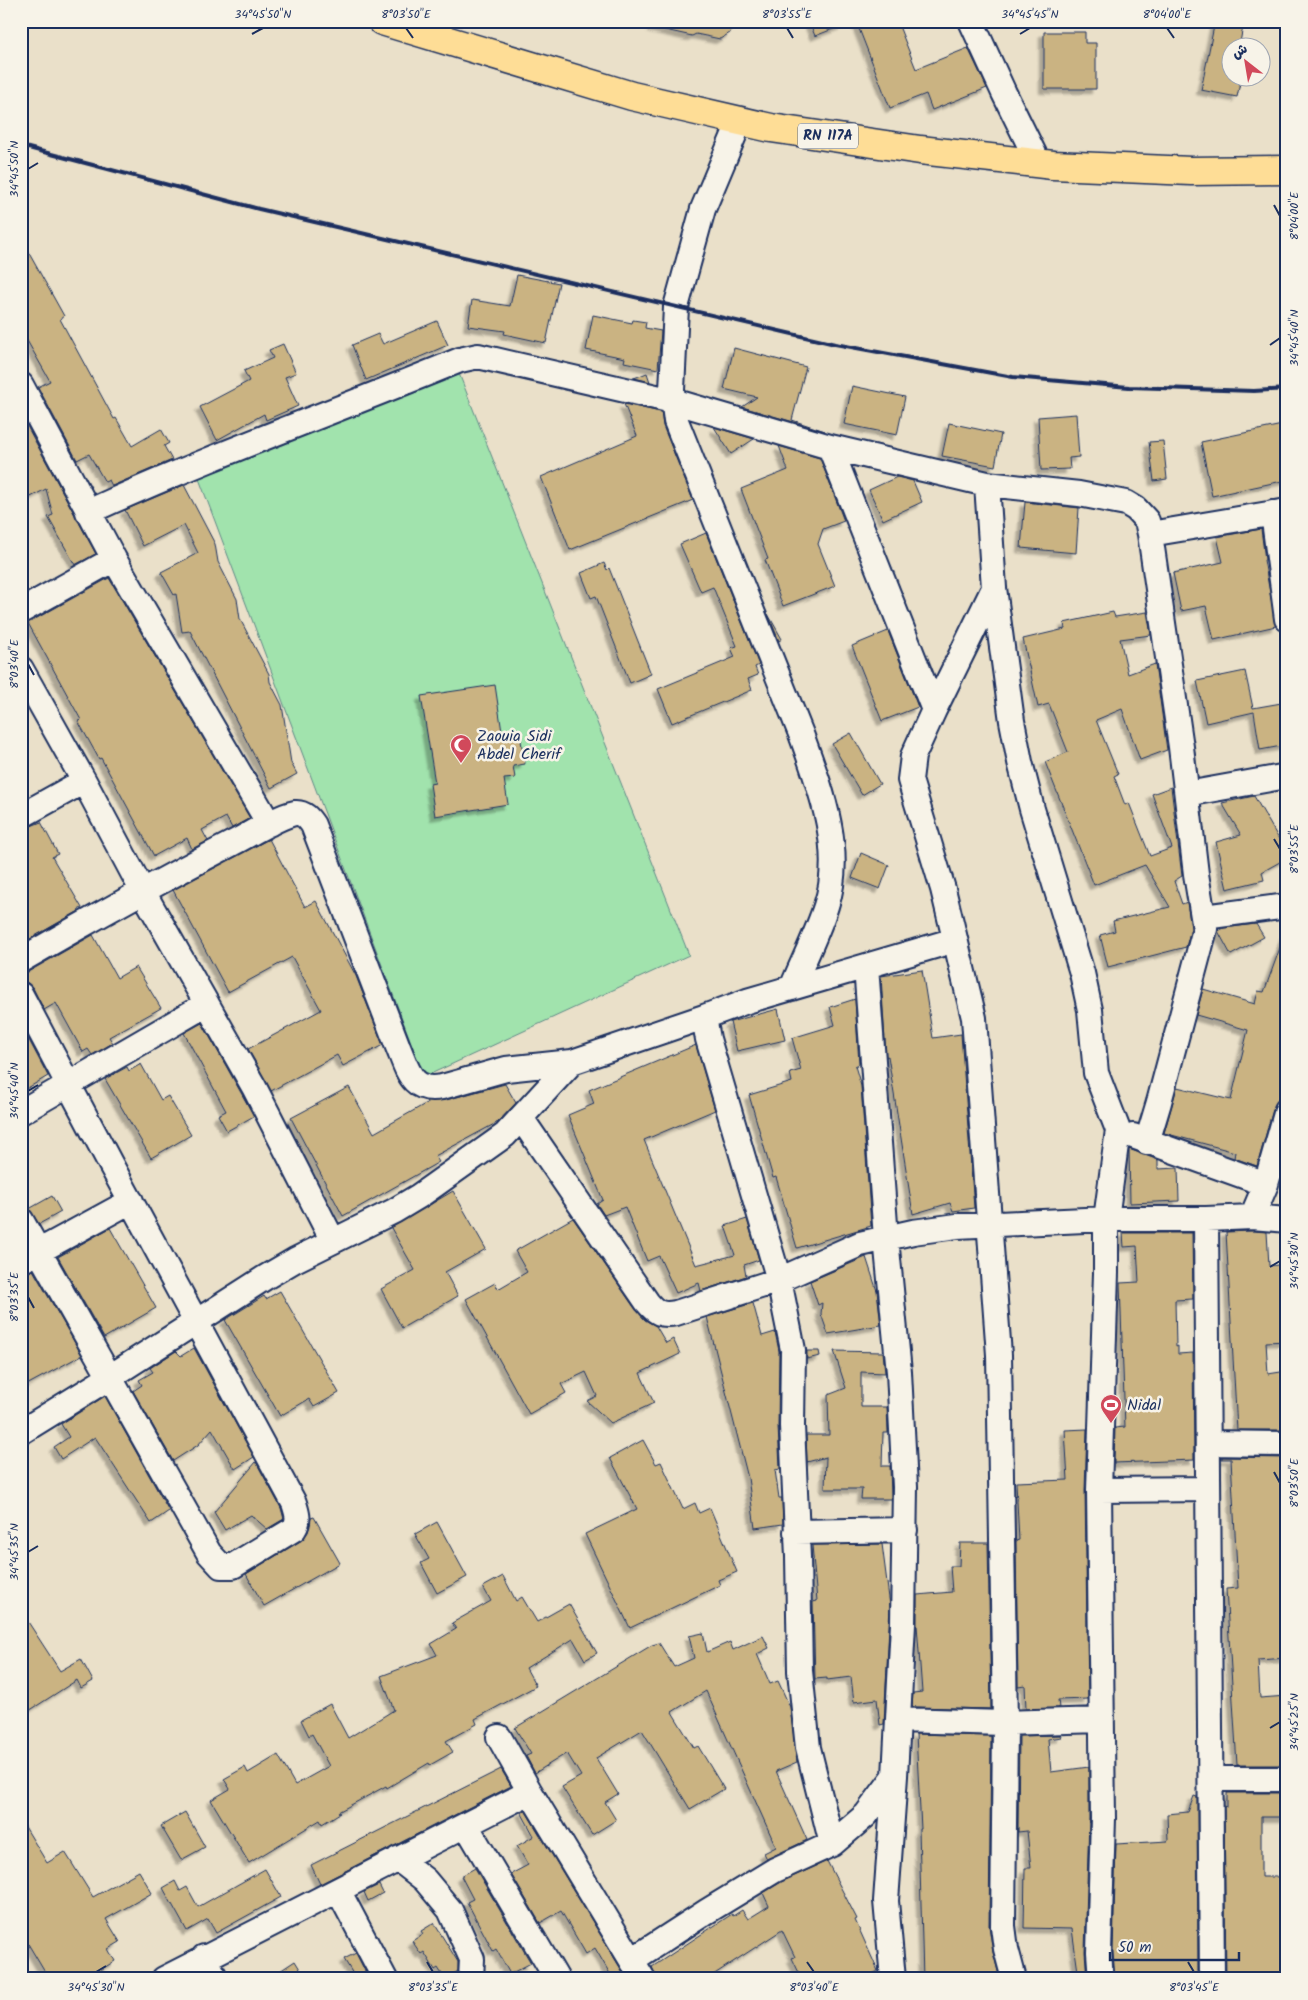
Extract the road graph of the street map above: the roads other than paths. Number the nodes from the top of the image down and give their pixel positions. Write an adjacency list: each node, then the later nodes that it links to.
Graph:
1 (382, 21): 3 (main road, RN 117A)
2 (971, 21): 4 (street)
3 (740, 121): 4 (main road, RN 117A); 7 (street)
4 (1039, 164): 5 (main road, RN 117A)
5 (1287, 170)
6 (21, 385): 10 (street)
7 (673, 401): 8 (street); 10 (street); 30 (street)
8 (830, 447): 9 (street); 18 (street)
9 (987, 484): 12 (street); 14 (street)
10 (88, 512): 13 (street)
11 (1280, 512): 12 (street); 16 (street)
12 (1150, 534): 21 (street)
13 (114, 559): 15 (street); 23 (street)
14 (994, 588): 18 (street); 39 (street)
15 (21, 611)
16 (1287, 619)
17 (21, 669): 20 (street)
18 (934, 710): 27 (street)
19 (1287, 776): 21 (street)
20 (84, 781): 22 (street); 24 (street)
21 (1186, 794): 26 (street)
22 (21, 816)
23 (269, 824): 24 (street); 34 (street)
24 (142, 890): 28 (street); 32 (street)
25 (1287, 906): 26 (street)
26 (1204, 917): 40 (street)
27 (955, 940): 29 (street); 48 (street)
28 (21, 960)
29 (866, 966): 30 (street); 49 (street)
30 (792, 988): 33 (street)
31 (21, 994): 35 (street)
32 (208, 1004): 35 (street); 50 (street)
33 (704, 1017): 34 (street); 52 (street)
34 (572, 1062): 38 (street)
35 (69, 1086): 37 (street); 42 (street)
36 (1287, 1110): 41 (street)
37 (21, 1112)
38 (521, 1118): 50 (street); 52 (street)
39 (1118, 1130): 40 (street); 44 (street)
40 (1147, 1142): 41 (street)
41 (1266, 1184): 43 (street)
42 (131, 1201): 51 (street); 53 (street)
43 (1252, 1217): 45 (street); 47 (street)
44 (1106, 1219): 45 (street); 48 (street); 59 (street)
45 (1206, 1219): 56 (street)
46 (21, 1220): 51 (street)
47 (1287, 1220)
48 (990, 1225): 49 (street); 64 (street)
49 (886, 1238): 52 (street); 60 (street)
50 (333, 1241): 53 (street)
51 (30, 1256): 54 (street)
52 (779, 1280): 61 (street)
53 (196, 1320): 54 (street); 54 (street)
54 (110, 1377): 55 (street)
55 (21, 1432)
56 (1208, 1443): 57 (street); 58 (street)
57 (1287, 1444)
58 (1208, 1488): 59 (street); 67 (street)
59 (1099, 1490): 63 (street)
60 (905, 1530): 61 (street); 62 (street)
61 (796, 1532): 71 (street)
62 (898, 1720): 64 (street); 66 (street)
63 (1101, 1720): 64 (street); 83 (street)
64 (1005, 1722): 82 (street)
65 (498, 1736): 69 (street)
66 (895, 1776): 71 (street); 81 (street)
67 (1210, 1779): 68 (street); 84 (street)
68 (1287, 1779)
69 (530, 1792): 70 (street); 75 (street)
70 (466, 1825): 72 (street); 80 (street)
71 (832, 1844): 75 (street)
72 (398, 1859): 73 (street); 79 (street)
73 (338, 1890): 74 (street); 78 (street)
74 (204, 1957): 76 (street); 77 (street)
75 (637, 1970)
76 (164, 1979)
77 (216, 1979)
78 (385, 1979)
79 (471, 1979)
80 (557, 1979)
81 (893, 1979)
82 (1014, 1979)
83 (1101, 1979)
84 (1212, 1979)

